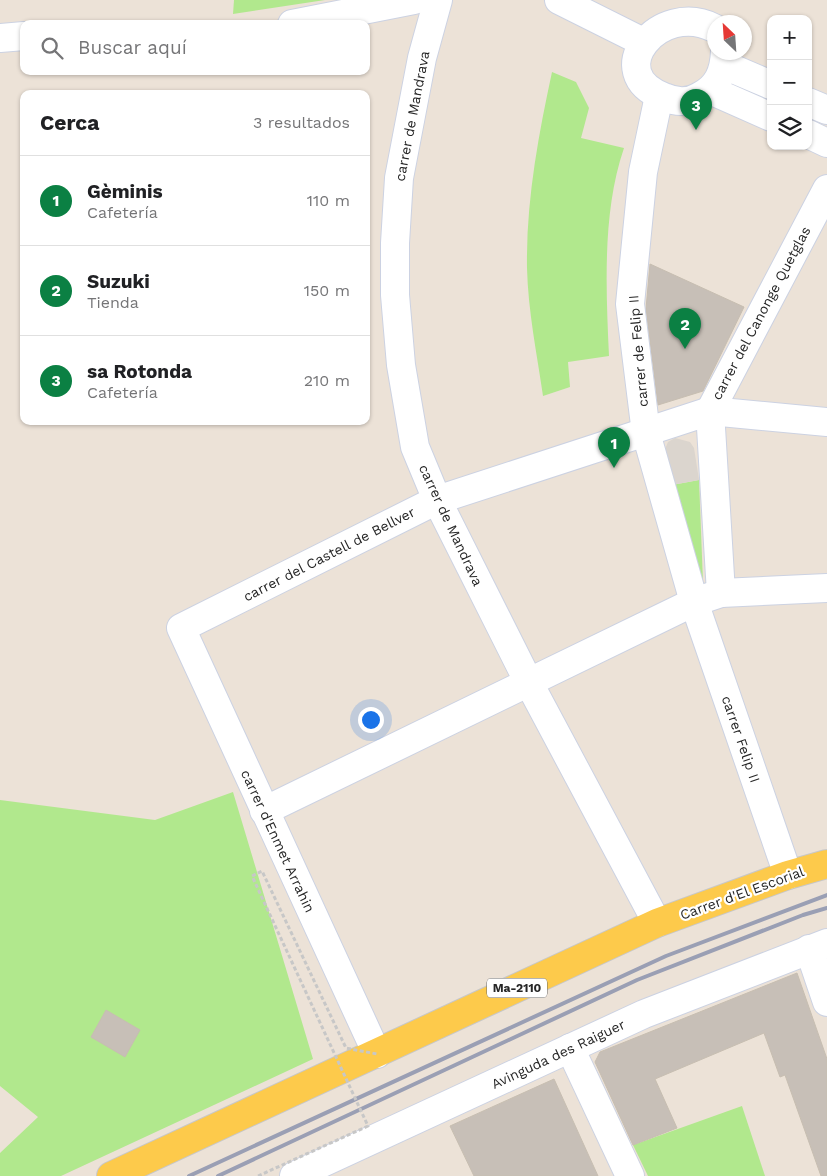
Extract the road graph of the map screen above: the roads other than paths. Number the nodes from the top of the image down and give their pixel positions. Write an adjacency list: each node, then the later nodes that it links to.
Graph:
1 (414, 0): 5 (street)
2 (438, 0): 23 (street, carrer de Mandrava)
3 (559, 0): 8 (street)
4 (707, 16): 8 (street)
5 (312, 20)
6 (20, 36): 7 (street)
7 (0, 38)
8 (639, 40): 13 (street)
9 (725, 60): 12 (street)
10 (727, 60): 11 (street)
11 (767, 83)
12 (710, 90): 13 (street); 16 (street)
13 (659, 96): 22 (street, carrer de Felip II)
14 (812, 104): 15 (street)
15 (827, 110)
16 (767, 115)
17 (812, 136): 18 (street)
18 (827, 143)
19 (827, 188): 20 (street, carrer del Canonge Quetglas)
20 (710, 411): 21 (street, carrer del Castell de Bellver); 22 (street, carrer del Castell de Bellver); 25 (street)
21 (827, 422)
22 (646, 433): 23 (street, carrer del Castell de Bellver); 26 (street, carrer de Felip II)
23 (437, 500): 27 (street, carrer del Castell de Bellver); 28 (street, carrer de Mandrava)
24 (827, 588): 25 (street)
25 (721, 592): 26 (street)
26 (694, 602): 28 (street); 31 (street, carrer Felip II)
27 (181, 628): 29 (street, carrer d'Enmet Arrahin)
28 (529, 682): 29 (street); 32 (street, carrer de Mandrava)
29 (264, 811): 36 (street, carrer d'Enmet Arrahin)
30 (827, 864): 31 (main road, Carrer d'El Escorial / Ma-2110)
31 (788, 875): 32 (main road, Carrer d'El Escorial / Ma-2110)
32 (658, 923): 36 (main road, Ma-2110)
33 (818, 946): 34 (street); 35 (street, Avinguda des Raiguer)
34 (827, 1002)
35 (570, 1048): 38 (street, Avinguda des Raiguer); 39 (street)
36 (377, 1054): 37 (main road, Ma-2110)
37 (110, 1176)
38 (294, 1176)
39 (630, 1176)

